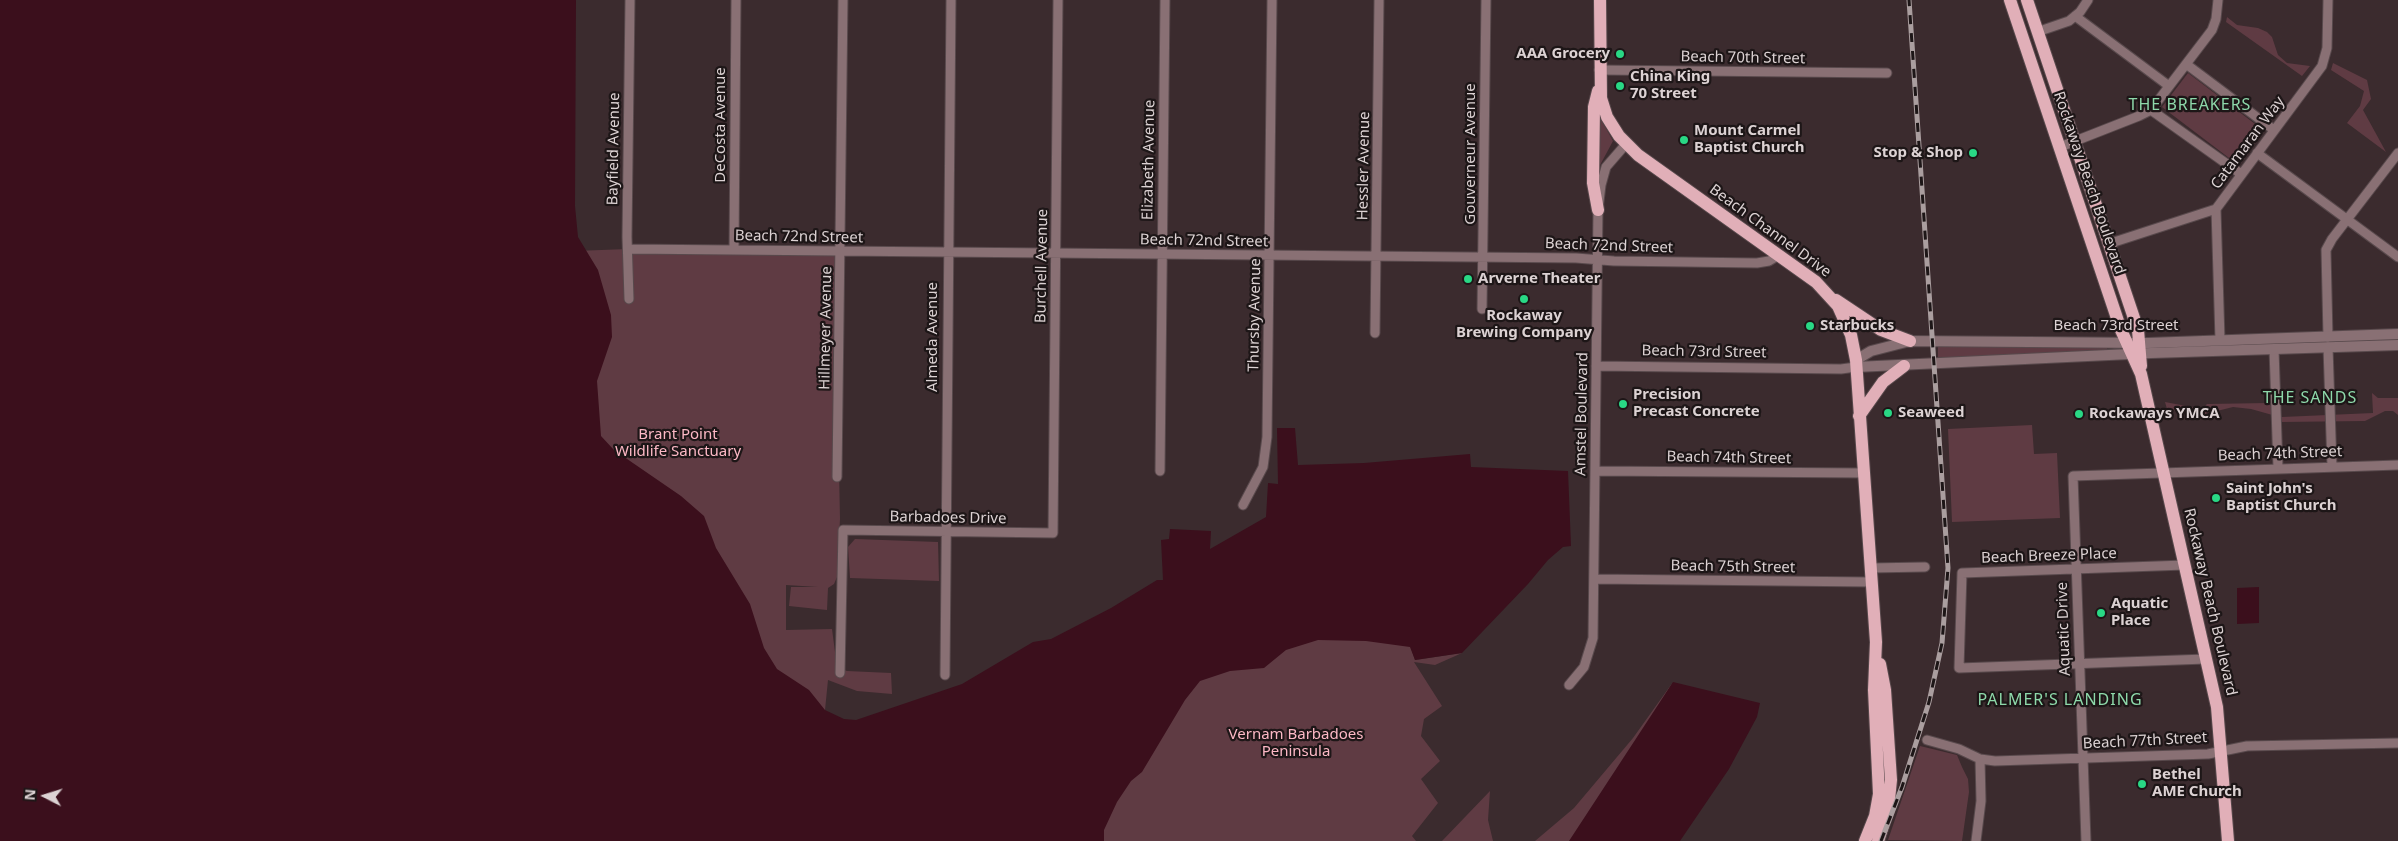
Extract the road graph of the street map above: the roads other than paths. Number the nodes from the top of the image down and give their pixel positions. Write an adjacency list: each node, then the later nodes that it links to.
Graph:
1 (630, 0): 35 (street, Bayfield Avenue)
2 (736, 0): 36 (street, DeCosta Avenue)
3 (844, 0): 37 (street, Hillmeyer Avenue)
4 (951, 0): 38 (street, Almeda Avenue)
5 (1058, 0): 39 (street, Burchell Avenue)
6 (1165, 0): 40 (street, Elizabeth Avenue)
7 (1272, 0): 41 (street, Thursby Avenue)
8 (1379, 0): 43 (street, Hessler Avenue)
9 (1486, 0): 44 (street, Gouverneur Avenue)
10 (1600, 0): 19 (main road, Beach Channel Drive)
11 (2010, 0): 27 (main road, Rockaway Beach Boulevard)
12 (2026, 0): 17 (main road, Rockaway Beach Boulevard)
13 (2088, 0): 16 (street)
14 (2218, 0): 18 (street)
15 (2328, 0): 24 (street, Catamaran Way)
16 (2075, 16): 17 (street); 22 (street)
17 (2037, 32): 25 (main road, Rockaway Beach Boulevard)
18 (2186, 64): 22 (street); 24 (street)
19 (1599, 70): 20 (street, Beach 70th Street); 21 (main road, Beach Channel Drive)
20 (1887, 73)
21 (1600, 84): 26 (main road, Beach Channel Drive); 32 (main road)
22 (2170, 86): 23 (street)
23 (2151, 110): 25 (street); 30 (street)
24 (2274, 130): 28 (street, Catamaran Way)
25 (2073, 141): 27 (street); 34 (main road, Rockaway Beach Boulevard)
26 (1626, 144): 32 (street, Amstel Boulevard); 42 (main road, Beach Channel Drive)
27 (2060, 147): 56 (main road, Rockaway Beach Boulevard)
28 (2257, 153): 30 (street, Catamaran Way); 33 (street)
29 (2398, 153): 33 (street)
30 (2241, 174): 31 (street, Catamaran Way)
31 (2216, 209): 34 (street); 53 (street, Catamaran Way)
32 (1598, 210): 46 (street, Amstel Boulevard)
33 (2347, 219): 45 (street); 54 (street)
34 (2108, 244): 56 (main road, Rockaway Beach Boulevard)
35 (628, 249): 36 (street, Beach 72nd Street); 48 (street, Bayfield Avenue)
36 (734, 250): 37 (street, Beach 72nd Street)
37 (841, 252): 38 (street, Beach 72nd Street); 70 (street, Hillmeyer Avenue)
38 (948, 252): 39 (street, Beach 72nd Street); 72 (street, Almeda Avenue)
39 (1056, 253): 40 (street, Beach 72nd Street); 73 (street, Burchell Avenue)
40 (1162, 254): 41 (street, Beach 72nd Street); 65 (street, Elizabeth Avenue)
41 (1269, 255): 43 (street, Beach 72nd Street); 71 (street, Thursby Avenue)
42 (1779, 255): 46 (street, Beach 72nd Street); 47 (main road, Beach Channel Drive)
43 (1376, 256): 44 (street, Beach 72nd Street); 50 (street, Hessler Avenue)
44 (1484, 257): 46 (street, Beach 72nd Street); 49 (street, Gouverneur Avenue)
45 (2398, 257)
46 (1597, 260): 59 (street, Amstel Boulevard)
47 (1832, 298): 52 (main road); 58 (main road, Beach Channel Drive)
48 (629, 299)
49 (1482, 309)
50 (1375, 333)
51 (2398, 334): 54 (street, Beach 73rd Street)
52 (1910, 340): 56 (street, Beach 73rd Street); 58 (street, Beach 73rd Street)
53 (2220, 340): 54 (street, Beach 73rd Street); 56 (street, Beach 73rd Street)
54 (2328, 342): 55 (street, Beach 73rd Street); 57 (street, Beach 73rd Street); 63 (street)
55 (2398, 345)
56 (2135, 349): 57 (street, Beach 73rd Street); 60 (street, Beach 73rd Street); 67 (main road, Rockaway Beach Boulevard)
57 (2274, 349): 64 (street)
58 (1856, 364): 59 (street, Beach 73rd Street); 60 (street, Beach 73rd Street); 61 (main road, Beach Channel Drive)
59 (1596, 366): 66 (street, Amstel Boulevard)
60 (1904, 366): 61 (main road)
61 (1859, 416): 68 (main road, Beach Channel Drive)
62 (2398, 465): 63 (street, Beach 74th Street)
63 (2332, 466): 64 (street, Beach 74th Street)
64 (2278, 468): 67 (street, Beach 74th Street)
65 (1160, 471)
66 (1595, 471): 68 (street, Beach 74th Street); 78 (street, Amstel Boulevard)
67 (2163, 472): 69 (street, Beach 74th Street); 74 (main road, Rockaway Beach Boulevard)
68 (1864, 473): 76 (main road, Beach Channel Drive)
69 (2072, 476): 77 (street, Aquatic Drive)
70 (837, 477)
71 (1242, 505)
72 (946, 532): 73 (street, Barbadoes Drive); 82 (street, Barbadoes Drive); 83 (street, Almeda Avenue)
73 (1053, 533)
74 (2185, 565): 77 (street, Beach Breeze Place); 80 (main road, Rockaway Beach Boulevard)
75 (1925, 567): 76 (street)
76 (1870, 568): 79 (main road, Beach Channel Drive)
77 (2076, 569): 81 (street, Aquatic Drive); 81 (street, Beach Breeze Place)
78 (1594, 579): 79 (street, Beach 75th Street); 84 (street, Amstel Boulevard)
79 (1871, 582): 85 (main road, Beach Channel Drive)
80 (2206, 659): 81 (street); 88 (main road, Rockaway Beach Boulevard)
81 (2079, 664): 89 (street, Aquatic Drive)
82 (840, 673)
83 (945, 675)
84 (1569, 685)
85 (1882, 726): 91 (main road); 92 (main road)
86 (1927, 740): 90 (street, Beach 77th Street)
87 (2398, 743): 88 (street, Beach 77th Street)
88 (2221, 750): 89 (street, Beach 77th Street); 95 (main road, Rockaway Beach Boulevard)
89 (2083, 758): 90 (street, Beach 77th Street); 94 (street, Aquatic Drive)
90 (1980, 759): 93 (street)
91 (1865, 841)
92 (1878, 841)
93 (1976, 841)
94 (2086, 841)
95 (2228, 841)

